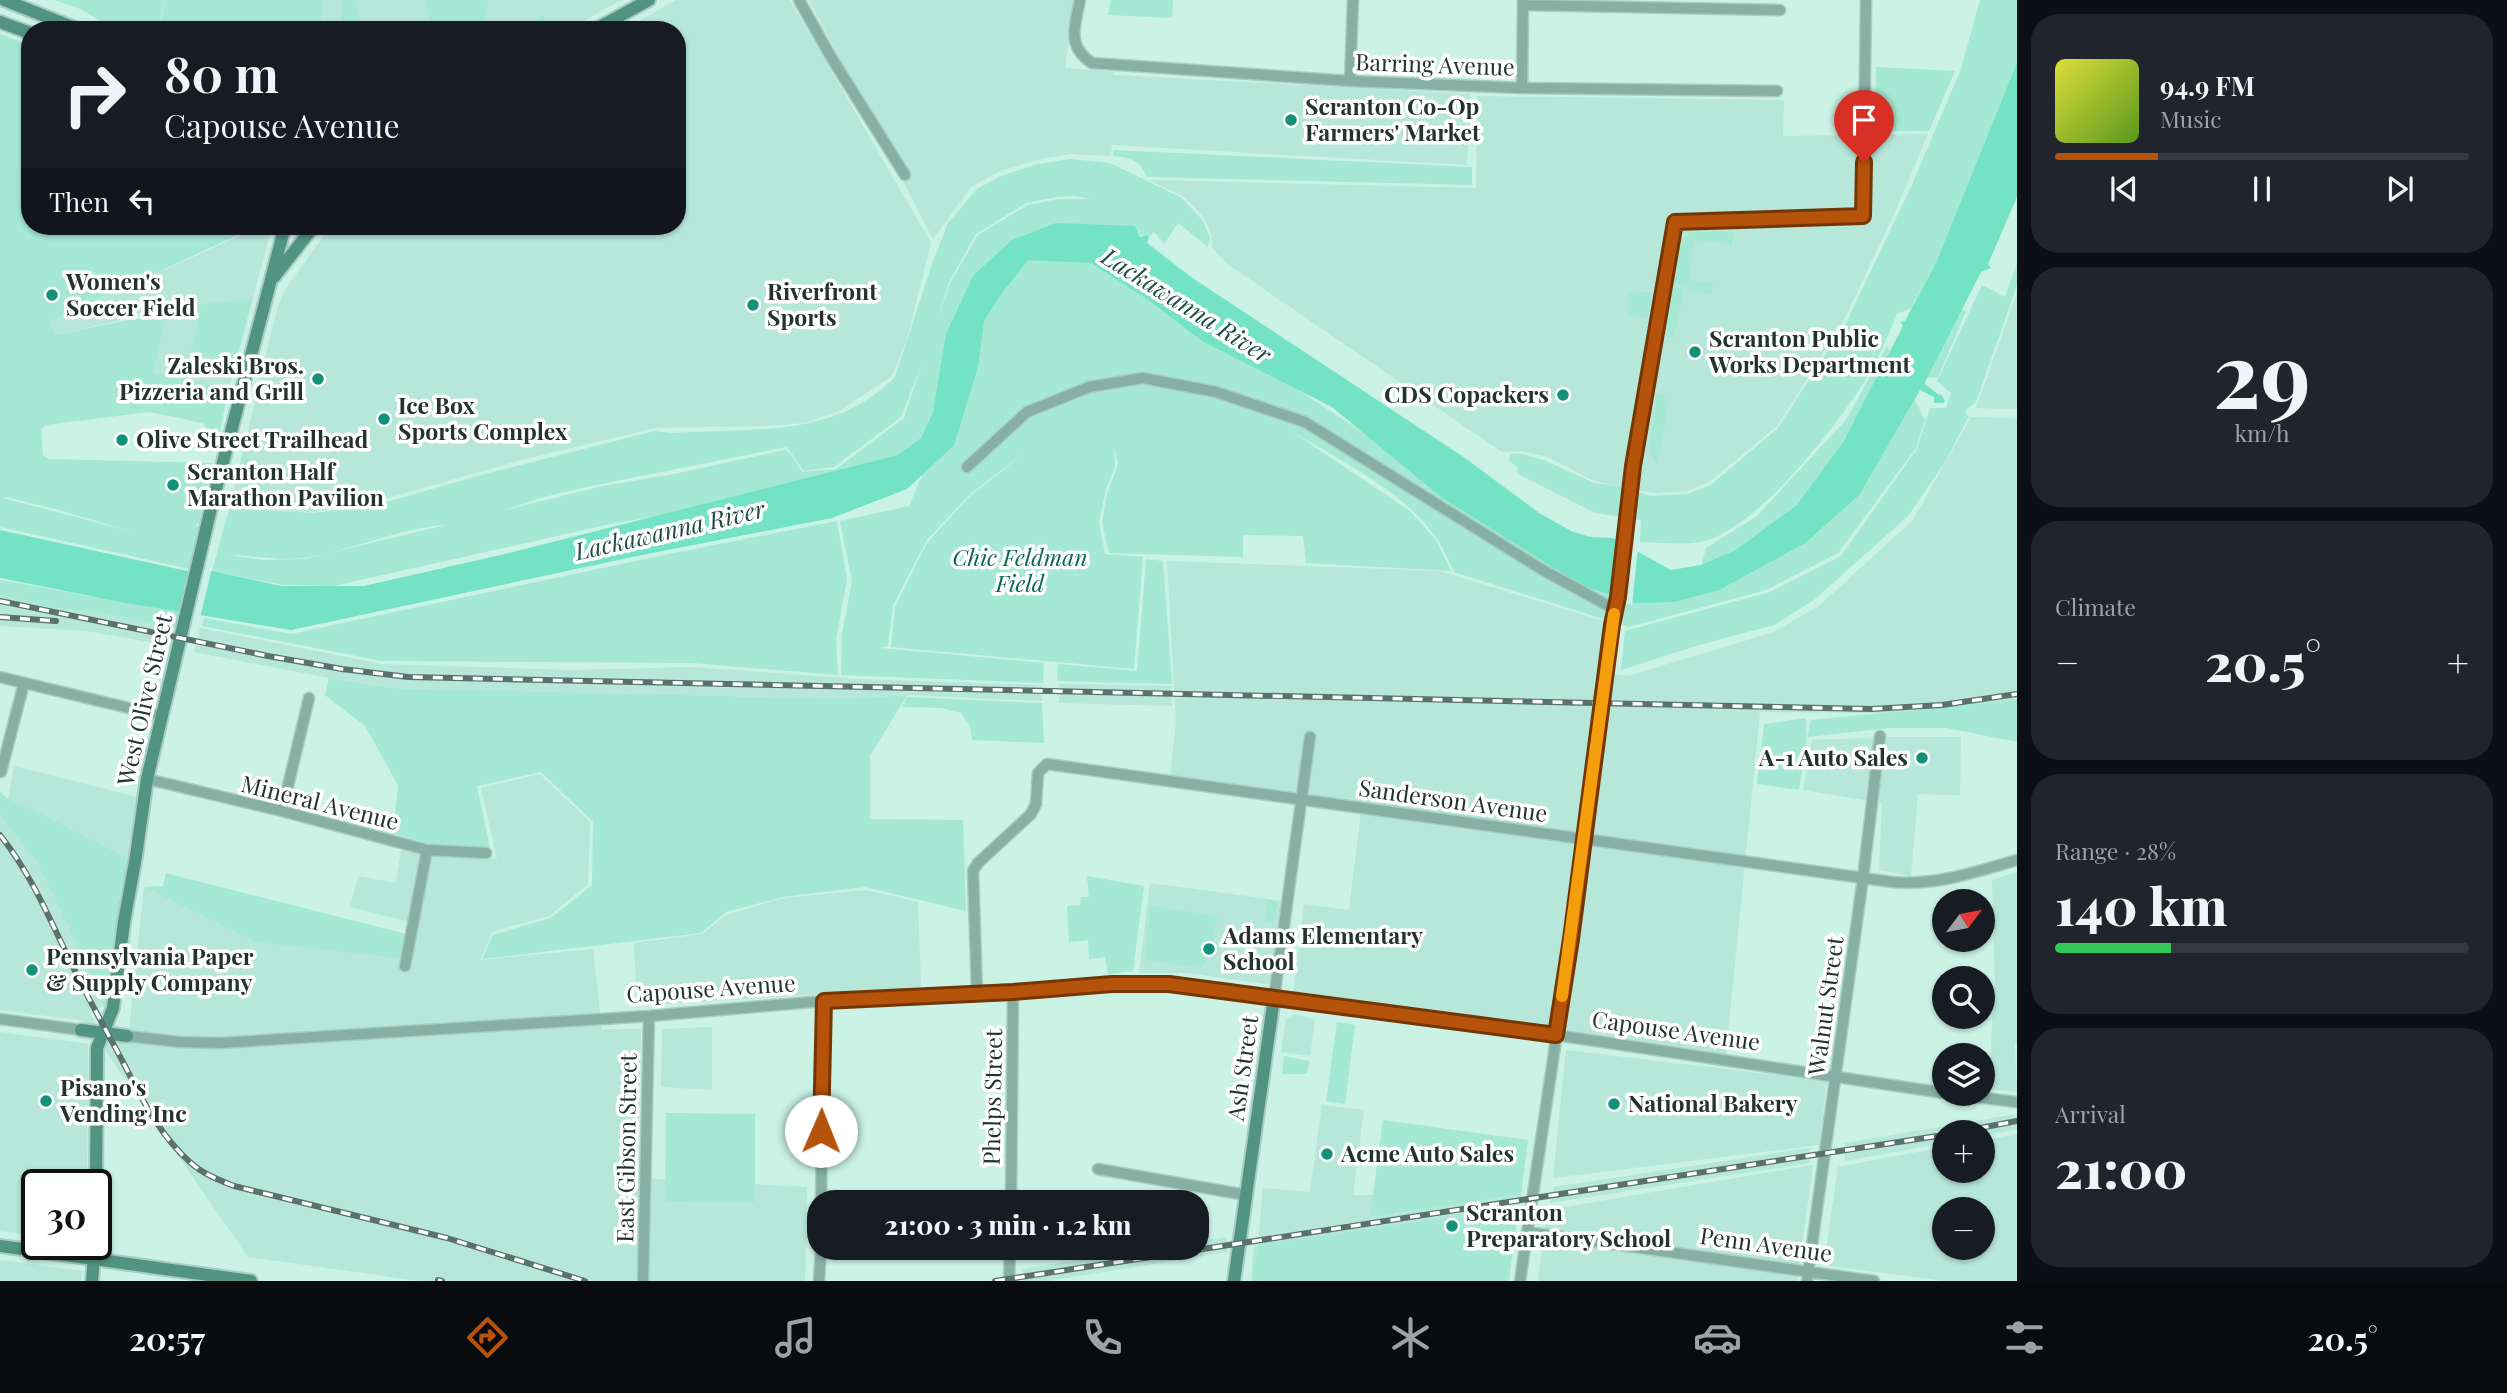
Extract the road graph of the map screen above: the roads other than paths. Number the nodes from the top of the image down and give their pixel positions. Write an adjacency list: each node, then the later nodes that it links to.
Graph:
1 (4, 0): 9 (main road)
2 (649, 0): 10 (main road)
3 (799, 0): 16 (street)
4 (1080, 0): 13 (street, Barring Avenue)
5 (1353, 0): 13 (street)
6 (1866, 0): 21 (street)
7 (1523, 2): 8 (street); 14 (street)
8 (1780, 10)
9 (57, 21)
10 (610, 21)
11 (0, 22): 12 (main road)
12 (21, 30)
13 (1350, 81): 14 (street, Barring Avenue)
14 (1521, 88): 15 (street, Barring Avenue)
15 (1777, 91)
16 (905, 175)
17 (283, 235): 19 (main road, West Olive Street)
18 (307, 235): 19 (main road)
19 (272, 280): 25 (main road, West Olive Street)
20 (967, 467): 21 (street)
21 (1616, 610): 32 (street)
22 (0, 677): 23 (street)
23 (24, 683): 25 (street); 28 (street)
24 (309, 698): 31 (street)
25 (162, 716): 29 (main road, West Olive Street)
26 (1880, 736): 36 (street, Walnut Street)
27 (1310, 737): 30 (street, Ash Street)
28 (1, 772)
29 (146, 779): 31 (street, Mineral Avenue); 45 (main road, West Olive Street)
30 (1301, 800): 32 (street, Sanderson Avenue); 39 (street, Sanderson Avenue); 40 (street, Ash Street)
31 (282, 811): 33 (street, Mineral Avenue)
32 (1583, 838): 36 (street, Sanderson Avenue); 46 (street)
33 (427, 850): 34 (street, Mineral Avenue); 37 (street)
34 (486, 853)
35 (2017, 860): 36 (street, Sanderson Avenue)
36 (1863, 878): 48 (street, Walnut Street)
37 (405, 965)
38 (1013, 992): 39 (street, Capouse Avenue); 40 (street, Capouse Avenue); 55 (street, Phelps Street)
39 (977, 993): 41 (street, Capouse Avenue)
40 (1273, 998): 46 (street, Capouse Avenue); 56 (main road, Ash Street)
41 (824, 1001): 42 (street, Capouse Avenue); 54 (street)
42 (649, 1016): 47 (street, Capouse Avenue); 67 (street, East Gibson Street)
43 (0, 1019): 44 (street)
44 (81, 1030): 45 (main road)
45 (103, 1033): 47 (main road, Capouse Avenue); 52 (main road, West Olive Street)
46 (1556, 1035): 48 (street, Capouse Avenue); 57 (street)
47 (127, 1036)
48 (1836, 1075): 49 (street, Capouse Avenue); 64 (street, Walnut Street)
49 (1932, 1091)
50 (1995, 1099): 51 (street)
51 (2017, 1102)
52 (96, 1169)
53 (1098, 1169): 56 (street)
54 (821, 1190)
55 (1010, 1190)
56 (1246, 1195): 70 (main road, Ash Street)
57 (1527, 1232): 64 (street, Penn Avenue); 71 (street)
58 (0, 1246): 59 (main road)
59 (21, 1249)
60 (95, 1260): 65 (main road)
61 (102, 1260): 66 (main road)
62 (820, 1260): 68 (street)
63 (1010, 1260): 69 (street)
64 (1807, 1276): 72 (street, Penn Avenue)
65 (92, 1281)
66 (251, 1281)
67 (643, 1281)
68 (819, 1281)
69 (1009, 1281)
70 (1234, 1281)
71 (1520, 1281)
72 (1874, 1281)

